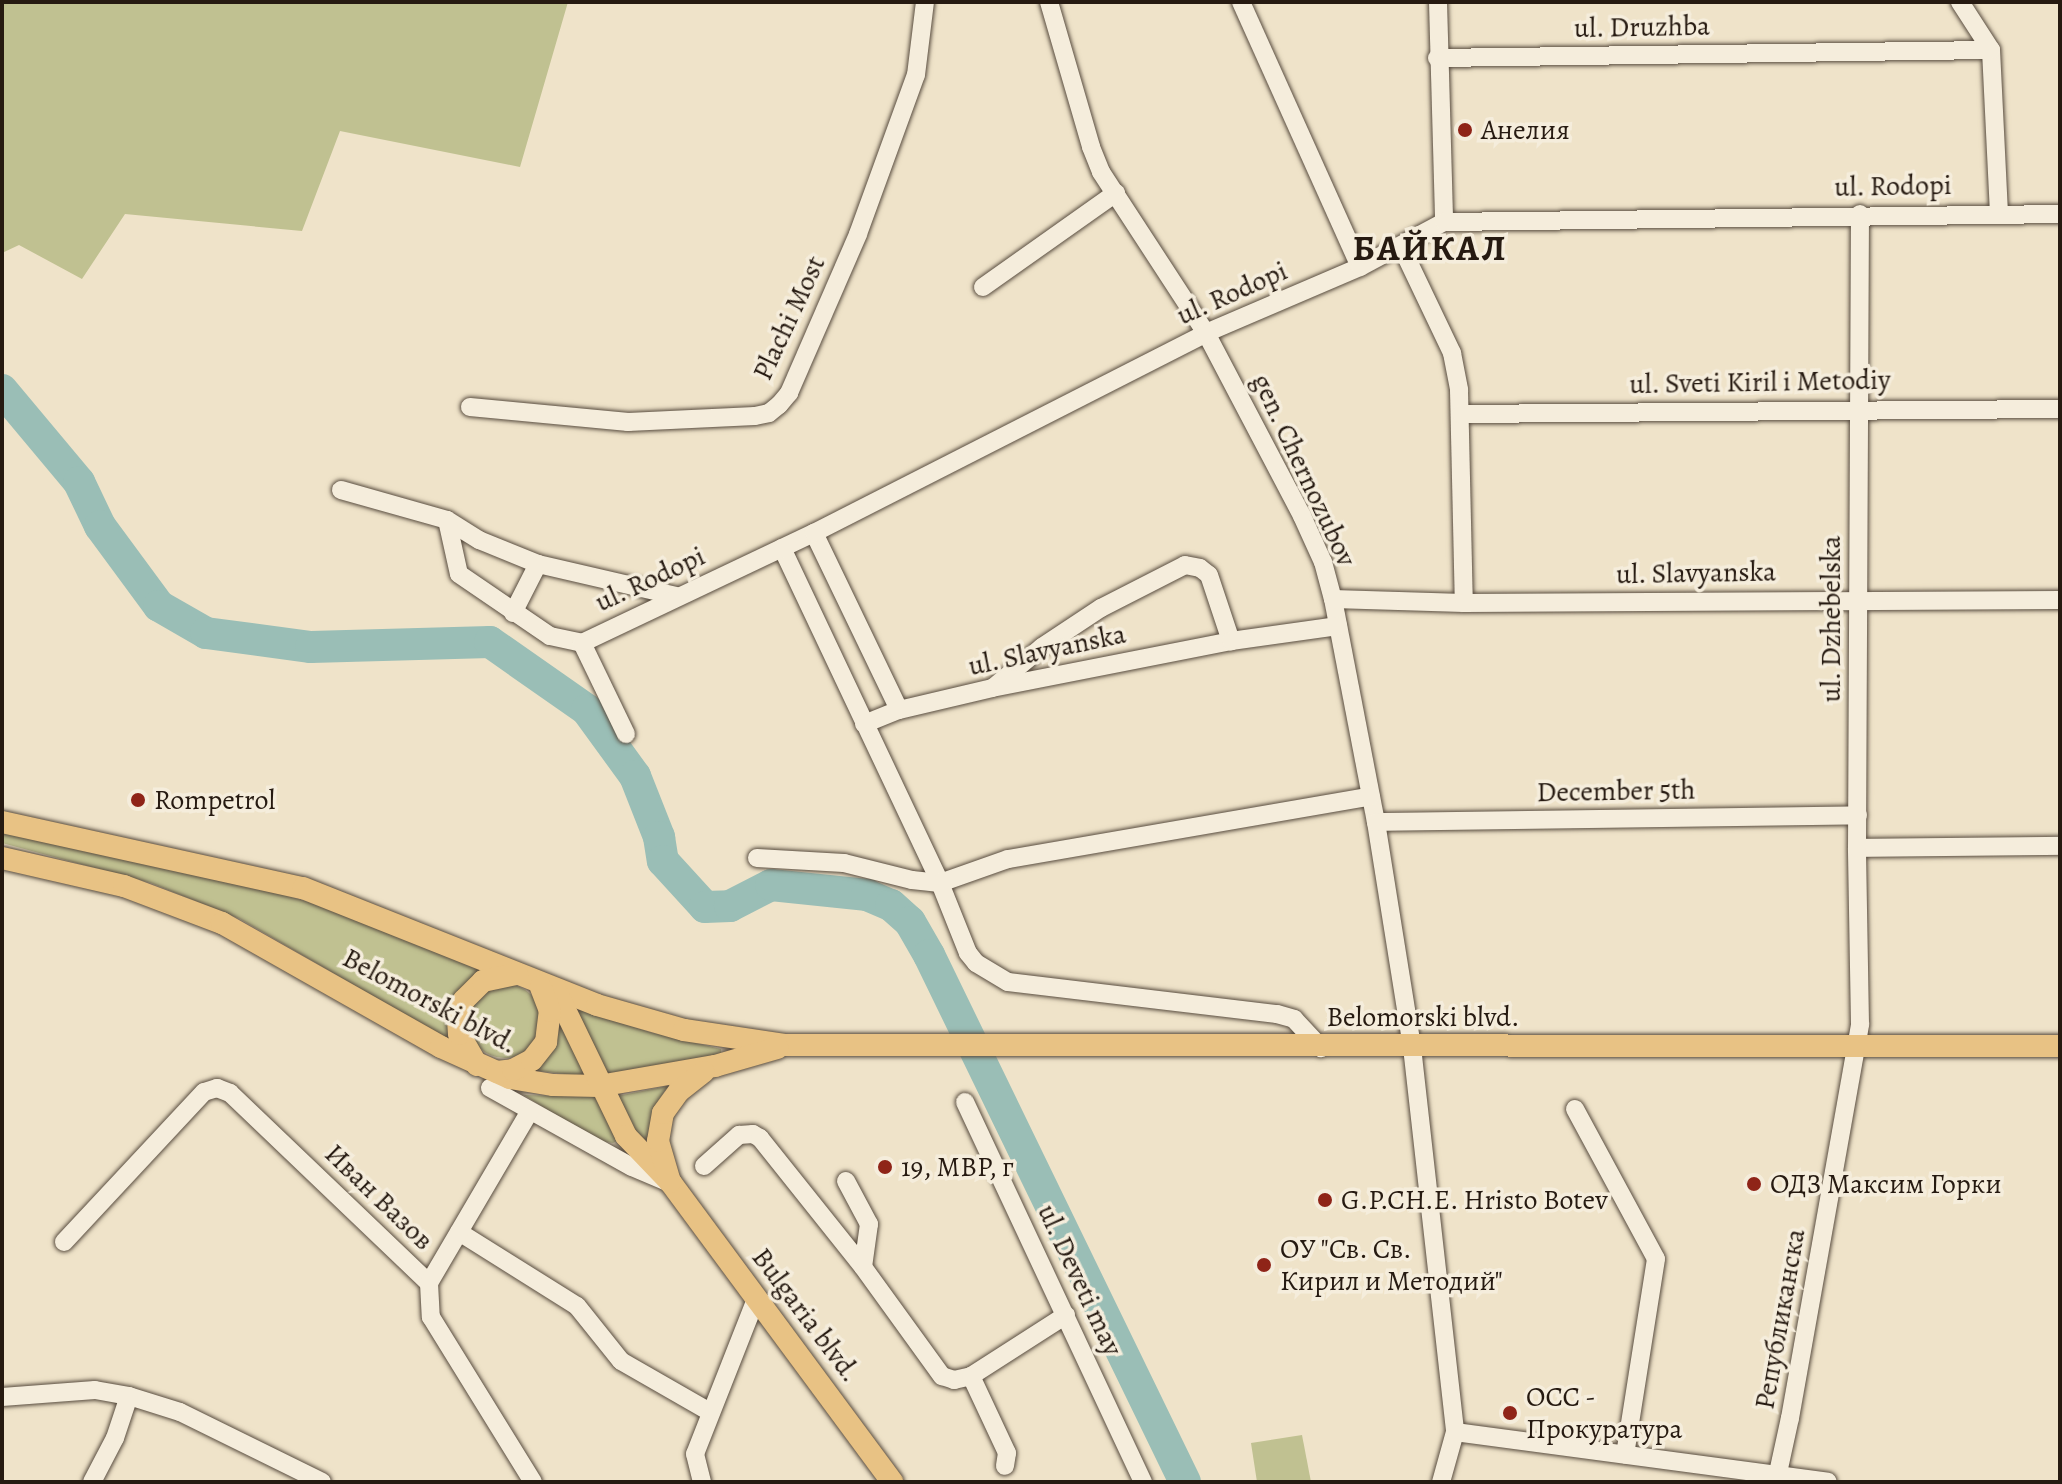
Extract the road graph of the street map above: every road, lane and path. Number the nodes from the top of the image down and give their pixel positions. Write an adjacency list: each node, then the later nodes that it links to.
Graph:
1 (925, 2): 17 (street, Plachi Most)
2 (1049, 2): 8 (street, gen. Chernozubov)
3 (1241, 2): 14 (street)
4 (1438, 2): 7 (street)
5 (1960, 2): 6 (street)
6 (1991, 50): 7 (street, ul. Druzhba); 9 (street)
7 (1437, 58): 12 (street)
8 (1116, 193): 15 (street); 16 (street, gen. Chernozubov)
9 (1999, 212): 10 (street, ul. Rodopi); 11 (street, ul. Rodopi)
10 (1860, 214): 12 (street, ul. Rodopi); 18 (street, ul. Dzhebelska)
11 (2060, 214)
12 (1444, 222): 13 (street, ul. Rodopi)
13 (1401, 246): 14 (street, ul. Rodopi); 20 (street)
14 (1360, 267): 16 (street, ul. Rodopi)
15 (983, 287)
16 (1206, 333): 23 (street, ul. Rodopi); 27 (street, gen. Chernozubov)
17 (470, 407)
18 (1859, 408): 19 (street, ul. Sveti Kiril i Metodiy); 20 (street, ul. Sveti Kiril i Metodiy); 28 (street, ul. Dzhebelska)
19 (2060, 409)
20 (1461, 414): 30 (street)
21 (341, 490): 22 (street)
22 (447, 520): 25 (street); 31 (street)
23 (814, 533): 24 (street, ul. Rodopi); 36 (street)
24 (782, 548): 26 (street, ul. Rodopi); 37 (street)
25 (538, 564): 26 (street); 31 (street)
26 (677, 596): 34 (street, ul. Rodopi)
27 (1333, 599): 30 (street, ul. Slavyanska); 32 (street, gen. Chernozubov)
28 (1860, 599): 29 (street, ul. Slavyanska); 30 (street, ul. Slavyanska); 40 (street, ul. Dzhebelska)
29 (2060, 600)
30 (1464, 603)
31 (513, 613): 34 (street)
32 (1338, 626): 33 (street, ul. Slavyanska); 39 (street, gen. Chernozubov)
33 (1231, 641): 35 (street, ul. Slavyanska); 35 (street)
34 (582, 643): 38 (street, ul. Rodopi)
35 (992, 688): 36 (street, ul. Slavyanska)
36 (899, 710): 37 (street, ul. Slavyanska)
37 (864, 724): 47 (street)
38 (626, 734)
39 (1371, 796): 42 (street, gen. Chernozubov); 47 (street)
40 (1858, 815): 42 (street, December 5th); 44 (street, ul. Dzhebelska)
41 (3, 822): 48 (main road, Belomorski blvd.)
42 (1376, 822): 52 (street, gen. Chernozubov)
43 (2060, 846): 44 (street)
44 (1857, 848): 49 (street, ul. Dzhebelska)
45 (2, 858): 55 (main road, Belomorski blvd.)
46 (757, 858): 47 (street)
47 (940, 883): 53 (street)
48 (536, 982): 50 (main road, Belomorski blvd.); 55 (main road); 55 (main road); 56 (main road, Bulgaria blvd.)
49 (1859, 1034): 51 (main road, Belomorski blvd.); 52 (main road, Belomorski blvd.); 76 (street, Републиканска)
50 (786, 1045): 53 (main road, Belomorski blvd.); 54 (main road, Belomorski blvd.)
51 (2060, 1046)
52 (1412, 1047): 53 (main road, Belomorski blvd.); 73 (street, gen. Chernozubov)
53 (1321, 1048)
54 (715, 1066): 56 (main road, Belomorski blvd.); 62 (main road, Bulgaria blvd.)
55 (487, 1075): 56 (main road, Belomorski blvd.); 59 (street)
56 (599, 1086): 62 (main road, Bulgaria blvd.)
57 (965, 1102): 68 (street, ul. Deveti may)
58 (1575, 1109): 74 (street)
59 (530, 1111): 62 (street); 63 (street)
60 (704, 1166): 65 (street)
61 (846, 1181): 65 (street)
62 (671, 1183): 67 (main road, Bulgaria blvd.)
63 (459, 1232): 66 (street); 72 (street)
64 (64, 1242): 66 (street, Иван Вазов)
65 (863, 1267): 69 (street)
66 (429, 1283): 79 (street, Иван Вазов)
67 (756, 1299): 72 (street); 81 (main road, Bulgaria blvd.)
68 (1066, 1315): 69 (street); 82 (street, ul. Deveti may)
69 (971, 1376): 75 (street)
70 (129, 1396): 71 (street); 77 (street); 78 (street)
71 (2, 1397)
72 (710, 1412): 80 (street)
73 (1455, 1432): 74 (street); 83 (street)
74 (1625, 1455): 76 (street)
75 (1005, 1466)
76 (1776, 1479): 84 (street)
77 (95, 1481)
78 (322, 1482)
79 (533, 1482)
80 (702, 1482)
81 (892, 1482)
82 (1143, 1482)
83 (1441, 1482)
84 (1828, 1482)

